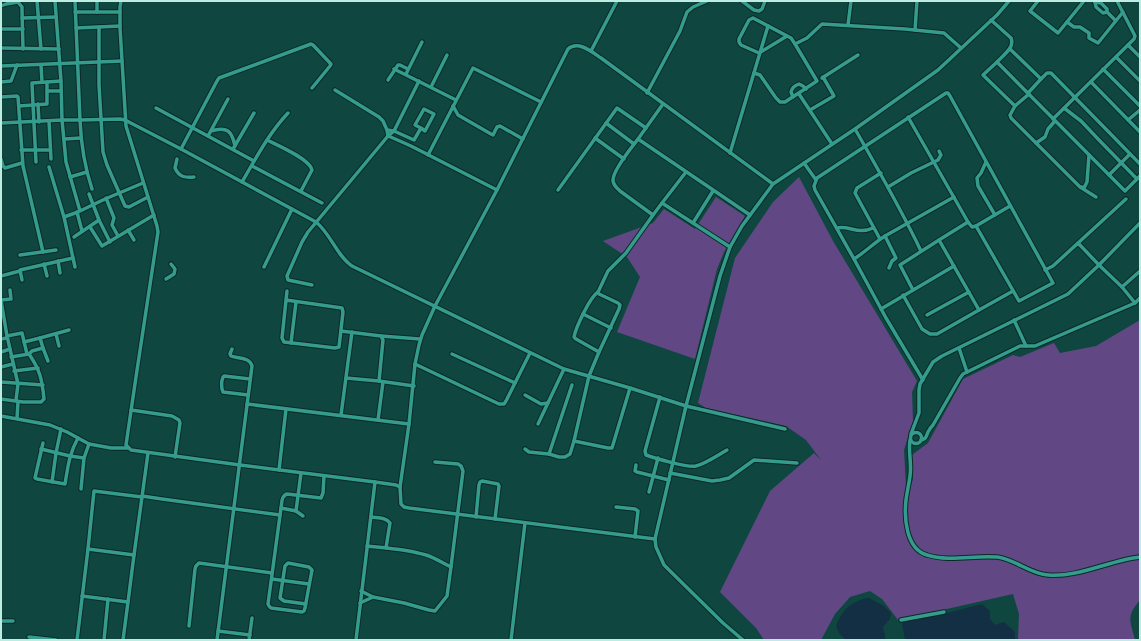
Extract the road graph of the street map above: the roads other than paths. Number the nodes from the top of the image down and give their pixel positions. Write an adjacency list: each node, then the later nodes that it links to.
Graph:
1 (37, 1): 28 (street)
2 (55, 1): 26 (street)
3 (75, 1): 21 (street)
4 (97, 1): 22 (street)
5 (121, 1): 20 (street)
6 (617, 1): 51 (street)
7 (706, 1): 87 (street)
8 (742, 1): 9 (street)
9 (765, 1)
10 (851, 1): 33 (street)
11 (918, 1): 40 (street)
12 (1009, 1): 29 (street)
13 (1038, 1): 32 (street)
14 (1084, 1): 32 (street)
15 (1117, 1): 25 (street)
16 (18, 2): 19 (street); 27 (street)
17 (116, 2): 20 (street)
18 (1095, 2): 24 (street); 24 (street)
19 (1, 6)
20 (120, 7): 23 (street)
21 (75, 12): 22 (street); 37 (street)
22 (97, 12): 23 (street)
23 (120, 12): 34 (street)
24 (1107, 12): 30 (street)
25 (1123, 12): 30 (street); 44 (street)
26 (56, 17): 28 (street); 49 (street)
27 (22, 18): 28 (street); 39 (street)
28 (39, 18): 48 (street)
29 (991, 20): 46 (street); 50 (street)
30 (1115, 20): 32 (street)
31 (100, 21): 36 (street)
32 (1067, 22)
33 (848, 25): 40 (street); 43 (street)
34 (120, 26): 36 (street); 57 (street)
35 (768, 26): 41 (street); 52 (street); 52 (street)
36 (100, 27): 37 (street); 58 (street)
37 (76, 28): 60 (street)
38 (1, 29): 39 (street)
39 (23, 29): 47 (street)
40 (915, 30): 46 (street)
41 (787, 36): 43 (street); 52 (street)
42 (422, 42): 66 (street)
43 (795, 44): 75 (street)
44 (1128, 45): 55 (street); 56 (street)
45 (1, 48): 47 (street)
46 (962, 48): 125 (street)
47 (23, 49): 48 (street)
48 (40, 49): 49 (street)
49 (59, 49): 61 (street)
50 (1010, 49): 59 (street); 71 (street)
51 (590, 51): 87 (street); 95 (street)
52 (759, 54): 68 (street)
53 (447, 55): 81 (street)
54 (858, 55): 70 (street)
55 (1116, 57): 67 (street); 76 (street)
56 (1140, 57)
57 (122, 61): 58 (street); 113 (street)
58 (99, 62): 60 (street); 110 (street)
59 (997, 62): 88 (street); 102 (street)
60 (78, 63): 61 (street); 112 (street)
61 (60, 64): 63 (street); 73 (street)
62 (18, 65): 63 (street); 64 (street); 77 (street)
63 (41, 65): 78 (street)
64 (1, 66)
65 (394, 69): 66 (street); 69 (street); 72 (street)
66 (408, 69): 69 (street)
67 (1103, 69): 80 (street); 98 (street)
68 (754, 73): 91 (street); 150 (street)
69 (406, 74): 74 (street)
70 (823, 77): 75 (street); 105 (street)
71 (1041, 79): 88 (street); 92 (street)
72 (388, 80)
73 (61, 81): 79 (street); 86 (street)
74 (419, 81): 81 (street); 128 (street)
75 (817, 81): 83 (street)
76 (1140, 81)
77 (1, 82)
78 (42, 82): 79 (street); 99 (street)
79 (47, 82): 85 (street)
80 (1091, 82): 92 (street); 115 (street)
81 (431, 87): 94 (street)
82 (312, 88): 122 (street)
83 (806, 89): 89 (street); 91 (street)
84 (335, 90): 126 (street)
85 (47, 91): 86 (street); 96 (street)
86 (61, 91): 111 (street)
87 (647, 93): 97 (street)
88 (1028, 93): 102 (street); 114 (street)
89 (799, 94): 91 (street); 105 (street)
90 (1, 97): 100 (street)
91 (793, 97)
92 (1074, 98): 104 (street); 151 (street)
93 (228, 99): 127 (street)
94 (456, 100): 95 (street); 101 (street)
95 (541, 102): 135 (street)
96 (38, 104): 99 (street); 119 (street)
97 (664, 104): 124 (street); 150 (street)
98 (1139, 104)
99 (33, 105): 100 (street); 118 (street)
100 (19, 106): 117 (street)
101 (453, 106): 135 (street); 152 (street)
102 (1015, 106): 139 (street)
103 (156, 108): 122 (street)
104 (1064, 108): 114 (street); 164 (street)
105 (810, 110): 141 (street)
106 (1140, 110): 115 (street)
107 (254, 113): 144 (street)
108 (288, 113): 136 (street)
109 (908, 117): 143 (street); 160 (street); 161 (street)
110 (101, 119): 112 (street); 113 (street); 186 (street)
111 (62, 120): 112 (street); 116 (street); 134 (street)
112 (80, 120): 132 (street)
113 (125, 120): 145 (street); 177 (street)
114 (1054, 120): 139 (street); 153 (street)
115 (1128, 120): 129 (street)
116 (49, 121): 119 (street); 148 (street)
117 (20, 122): 118 (street); 120 (street); 146 (street)
118 (33, 122): 119 (street); 147 (street)
119 (39, 122)
120 (1, 123)
121 (606, 123): 124 (street); 133 (street); 140 (street)
122 (193, 128): 130 (street); 145 (street)
123 (421, 128): 123 (street); 137 (street)
124 (646, 128): 138 (street)
125 (855, 129): 141 (street); 143 (street)
126 (387, 130): 128 (street); 131 (street)
127 (211, 131): 130 (street); 144 (street)
128 (394, 131): 131 (street); 137 (street)
129 (1140, 132)
130 (208, 136): 144 (street)
131 (388, 136): 142 (street); 205 (street)
132 (81, 138): 134 (street); 168 (street)
133 (595, 138): 157 (street); 183 (street)
134 (64, 139): 172 (street)
135 (523, 139): 182 (street)
136 (267, 140): 158 (street); 184 (street)
137 (414, 140): 142 (street)
138 (638, 140): 140 (street); 169 (street)
139 (1036, 143): 180 (street)
140 (634, 144): 157 (street)
141 (832, 144): 163 (street)
142 (412, 146): 152 (street)
143 (865, 146): 170 (street); 175 (street)
144 (234, 148): 158 (street)
145 (182, 149): 176 (street)
146 (21, 150): 147 (street); 162 (street)
147 (35, 150): 148 (street); 159 (street)
148 (50, 150): 155 (street)
149 (939, 151): 160 (street)
150 (730, 153): 178 (street)
151 (1130, 154): 164 (street); 165 (street)
152 (428, 155): 182 (street)
153 (1089, 155): 171 (street); 180 (street)
154 (1, 159): 162 (street)
155 (50, 159)
156 (177, 159): 173 (street)
157 (624, 159): 200 (street)
158 (254, 161): 166 (street)
159 (36, 162)
160 (934, 162): 179 (street); 188 (street)
161 (986, 162): 196 (street); 202 (street)
162 (22, 163): 227 (street)
163 (804, 163): 175 (street); 178 (street)
164 (1121, 163): 171 (street); 174 (street)
165 (1140, 164)
166 (252, 166): 176 (street); 184 (street)
167 (49, 167): 203 (street)
168 (87, 172): 172 (street); 181 (street)
169 (686, 172): 185 (street); 194 (street)
170 (880, 173): 179 (street); 213 (street)
171 (1109, 175): 174 (street)
172 (70, 177): 198 (street)
173 (194, 177)
174 (1139, 178)
175 (816, 180): 212 (street)
176 (242, 182): 197 (street)
177 (143, 184): 186 (street); 190 (street)
178 (773, 184): 201 (street)
179 (888, 186): 208 (street)
180 (1080, 187): 191 (street)
181 (92, 189)
182 (497, 190): 263 (street)
183 (558, 190)
184 (301, 191): 193 (street)
185 (713, 191): 201 (street); 207 (street)
186 (119, 193): 189 (street); 190 (street)
187 (89, 194): 195 (street)
188 (954, 196): 206 (street); 208 (street)
189 (106, 198): 195 (street); 216 (street)
190 (148, 198): 199 (street)
191 (1096, 198)
192 (1126, 199): 223 (street)
193 (322, 203)
194 (662, 203): 200 (street); 207 (street)
195 (93, 205): 198 (street); 204 (street)
196 (1010, 206): 202 (street); 241 (street)
197 (292, 209): 205 (street); 239 (street)
198 (78, 211): 203 (street); 215 (street)
199 (154, 215): 214 (street); 322 (street)
200 (653, 215): 255 (street)
201 (750, 215): 224 (street)
202 (995, 215): 210 (street)
203 (64, 217): 229 (street)
204 (99, 220): 211 (street); 222 (street)
205 (316, 222): 249 (street); 263 (street)
206 (968, 222): 210 (street); 221 (street)
207 (693, 223): 224 (street)
208 (908, 223): 217 (street); 226 (street)
209 (1140, 223): 236 (street)
210 (976, 226): 254 (street)
211 (90, 227): 215 (street); 222 (street)
212 (837, 228): 213 (street); 231 (street)
213 (873, 228): 219 (street)
214 (128, 230): 216 (street); 220 (street)
215 (82, 231): 218 (street)
216 (118, 236): 222 (street)
217 (885, 236): 219 (street); 230 (street)
218 (74, 237)
219 (880, 239): 231 (street)
220 (134, 240)
221 (939, 240): 226 (street); 237 (street)
222 (110, 242)
223 (1078, 243): 236 (street); 241 (street)
224 (730, 247): 320 (street)
225 (56, 250): 227 (street)
226 (921, 251): 235 (street)
227 (43, 252): 228 (street)
228 (20, 255)
229 (73, 258): 232 (street); 238 (street)
230 (896, 258): 235 (street); 240 (street)
231 (854, 259): 264 (street)
232 (58, 261): 233 (street); 244 (street)
233 (44, 264): 243 (street); 246 (street)
234 (171, 264): 247 (street)
235 (900, 265): 252 (street)
236 (1099, 265): 250 (street); 268 (street)
237 (954, 266): 252 (street); 256 (street)
238 (75, 267)
239 (264, 267)
240 (889, 268)
241 (1045, 270): 254 (street)
242 (1140, 270): 250 (street)
243 (20, 271): 245 (street); 248 (street)
244 (60, 272)
245 (1, 276)
246 (47, 276)
247 (166, 279)
248 (22, 280)
249 (312, 285)
250 (1122, 287): 262 (street)
251 (10, 290): 259 (street)
252 (913, 290): 257 (street)
253 (287, 291): 260 (street)
254 (1013, 291): 265 (street)
255 (598, 292): 266 (street); 269 (street)
256 (969, 292): 265 (street); 267 (street)
257 (903, 295): 264 (street); 265 (street)
258 (1140, 298): 262 (street)
259 (1, 300): 275 (street)
260 (286, 300): 261 (street); 280 (street)
261 (296, 302): 271 (street); 280 (street)
262 (1134, 303): 282 (street)
263 (435, 306): 278 (street); 289 (street)
264 (881, 309): 304 (street)
265 (979, 310)
266 (584, 314): 269 (street); 288 (street)
267 (927, 315)
268 (1014, 320): 282 (street); 284 (street)
269 (611, 328): 288 (street)
270 (69, 330): 273 (street)
271 (341, 331): 272 (street); 280 (street)
272 (352, 332): 274 (street); 302 (street)
273 (56, 334): 276 (street); 281 (street)
274 (381, 336): 278 (street); 305 (street)
275 (7, 337): 277 (street); 279 (street); 285 (street)
276 (40, 338): 279 (street); 283 (street)
277 (1, 339)
278 (420, 340): 295 (street)
279 (24, 342): 290 (street)
280 (291, 343)
281 (59, 346)
282 (1026, 346): 300 (street)
283 (43, 348): 290 (street); 293 (street)
284 (959, 348): 300 (street); 304 (street)
285 (10, 349): 287 (street); 292 (street)
286 (232, 349): 303 (street)
287 (1, 352)
288 (599, 352): 301 (street)
289 (530, 353): 298 (street); 307 (street)
290 (28, 354): 292 (street); 297 (street)
291 (452, 354): 307 (street)
292 (11, 357): 294 (street)
293 (48, 361)
294 (13, 364): 296 (street); 299 (street)
295 (415, 364): 307 (street); 311 (street)
296 (1, 367)
297 (38, 368): 299 (street); 309 (street)
298 (564, 369): 301 (street); 318 (street)
299 (14, 371): 308 (street)
300 (967, 372): 332 (street)
301 (589, 376): 312 (street); 338 (street)
302 (346, 378): 305 (street); 323 (street)
303 (250, 379): 313 (street); 313 (street)
304 (922, 380): 329 (street)
305 (381, 381): 311 (street); 326 (street)
306 (1, 382): 308 (street)
307 (515, 383)
308 (18, 384): 309 (street); 317 (street)
309 (43, 385): 317 (street)
310 (572, 385): 349 (street)
311 (414, 386): 327 (street)
312 (630, 388): 315 (street); 338 (street)
313 (248, 395): 319 (street)
314 (525, 395): 318 (street)
315 (660, 397): 320 (street); 353 (street)
316 (1, 399): 317 (street)
317 (16, 400): 325 (street)
318 (548, 403): 328 (street)
319 (247, 404): 321 (street); 357 (street)
320 (686, 406): 331 (street); 355 (street)
321 (286, 409): 323 (street); 359 (street)
322 (131, 410): 342 (street); 351 (street)
323 (341, 415): 326 (street)
324 (1, 416): 325 (street)
325 (16, 418): 330 (street)
326 (378, 420): 327 (street)
327 (409, 424): 367 (street)
328 (538, 424)
329 (915, 425): 333 (street); 334 (street)
330 (61, 429): 335 (street); 347 (street)
331 (785, 429)
332 (928, 432): 334 (street); 337 (street)
333 (911, 434): 334 (street); 336 (street)
334 (918, 434): 337 (street)
335 (78, 438): 340 (street); 350 (street)
336 (910, 440): 341 (street); 346 (street)
337 (921, 440): 341 (street)
338 (574, 441): 349 (street)
339 (43, 443): 343 (street)
340 (89, 444): 342 (street); 352 (street)
341 (916, 444): 346 (street)
342 (128, 448): 348 (street)
343 (41, 449): 347 (street); 365 (street)
344 (524, 449): 349 (street)
345 (727, 450): 355 (street)
346 (910, 450): 389 (street)
347 (56, 453): 350 (street); 365 (street)
348 (148, 453): 351 (street); 371 (street)
349 (549, 454)
350 (70, 456): 352 (street); 365 (street)
351 (174, 457): 357 (street)
352 (84, 458): 368 (street)
353 (658, 458): 355 (street); 363 (street)
354 (435, 462): 376 (street)
355 (673, 463): 360 (street)
356 (796, 463): 360 (street)
357 (240, 465): 359 (street); 374 (street)
358 (636, 465): 363 (street)
359 (279, 470): 361 (street)
360 (670, 472): 364 (street)
361 (301, 473): 362 (street); 370 (street)
362 (324, 476): 366 (street); 370 (street)
363 (653, 477): 364 (street); 369 (street)
364 (669, 480): 384 (street)
365 (52, 482)
366 (376, 482): 367 (street); 379 (street)
367 (400, 487): 376 (street)
368 (81, 489)
369 (649, 492)
370 (298, 496): 373 (street); 375 (street)
371 (142, 497): 374 (street); 387 (street); 388 (street)
372 (616, 507): 383 (street)
373 (281, 508): 375 (street); 377 (street)
374 (235, 509): 377 (street); 390 (street)
375 (296, 511): 378 (street)
376 (457, 514): 380 (street); 391 (street)
377 (280, 515): 392 (street)
378 (303, 516)
379 (371, 517): 385 (street); 386 (street)
380 (476, 517): 381 (street); 381 (street)
381 (495, 519): 382 (street)
382 (525, 523): 383 (street); 419 (street)
383 (635, 537): 384 (street)
384 (655, 539): 420 (street)
385 (367, 546): 386 (street); 396 (street)
386 (386, 548): 391 (street)
387 (88, 549): 388 (street); 397 (street)
388 (134, 555): 400 (street)
389 (1140, 557)
390 (227, 567): 392 (street); 408 (street); 409 (street)
391 (451, 567): 398 (street)
392 (272, 572): 393 (street)
393 (272, 579): 394 (street); 402 (street)
394 (282, 580): 395 (street); 395 (street); 402 (street)
395 (309, 584): 402 (street)
396 (361, 591): 398 (street); 401 (street)
397 (82, 596): 399 (street); 413 (street)
398 (373, 597): 401 (street)
399 (108, 599): 400 (street); 414 (street)
400 (128, 602): 415 (street)
401 (360, 603): 418 (street)
402 (306, 604)
403 (944, 612): 405 (street)
404 (252, 618): 410 (street)
405 (901, 620)
406 (1, 621): 407 (street)
407 (13, 621)
408 (189, 626)
409 (218, 630): 410 (street); 416 (street)
410 (250, 635): 417 (street)
411 (29, 637): 412 (street)
412 (56, 640)
413 (77, 640)
414 (104, 640)
415 (123, 640)
416 (217, 640)
417 (249, 640)
418 (356, 640)
419 (511, 640)
420 (743, 640)

